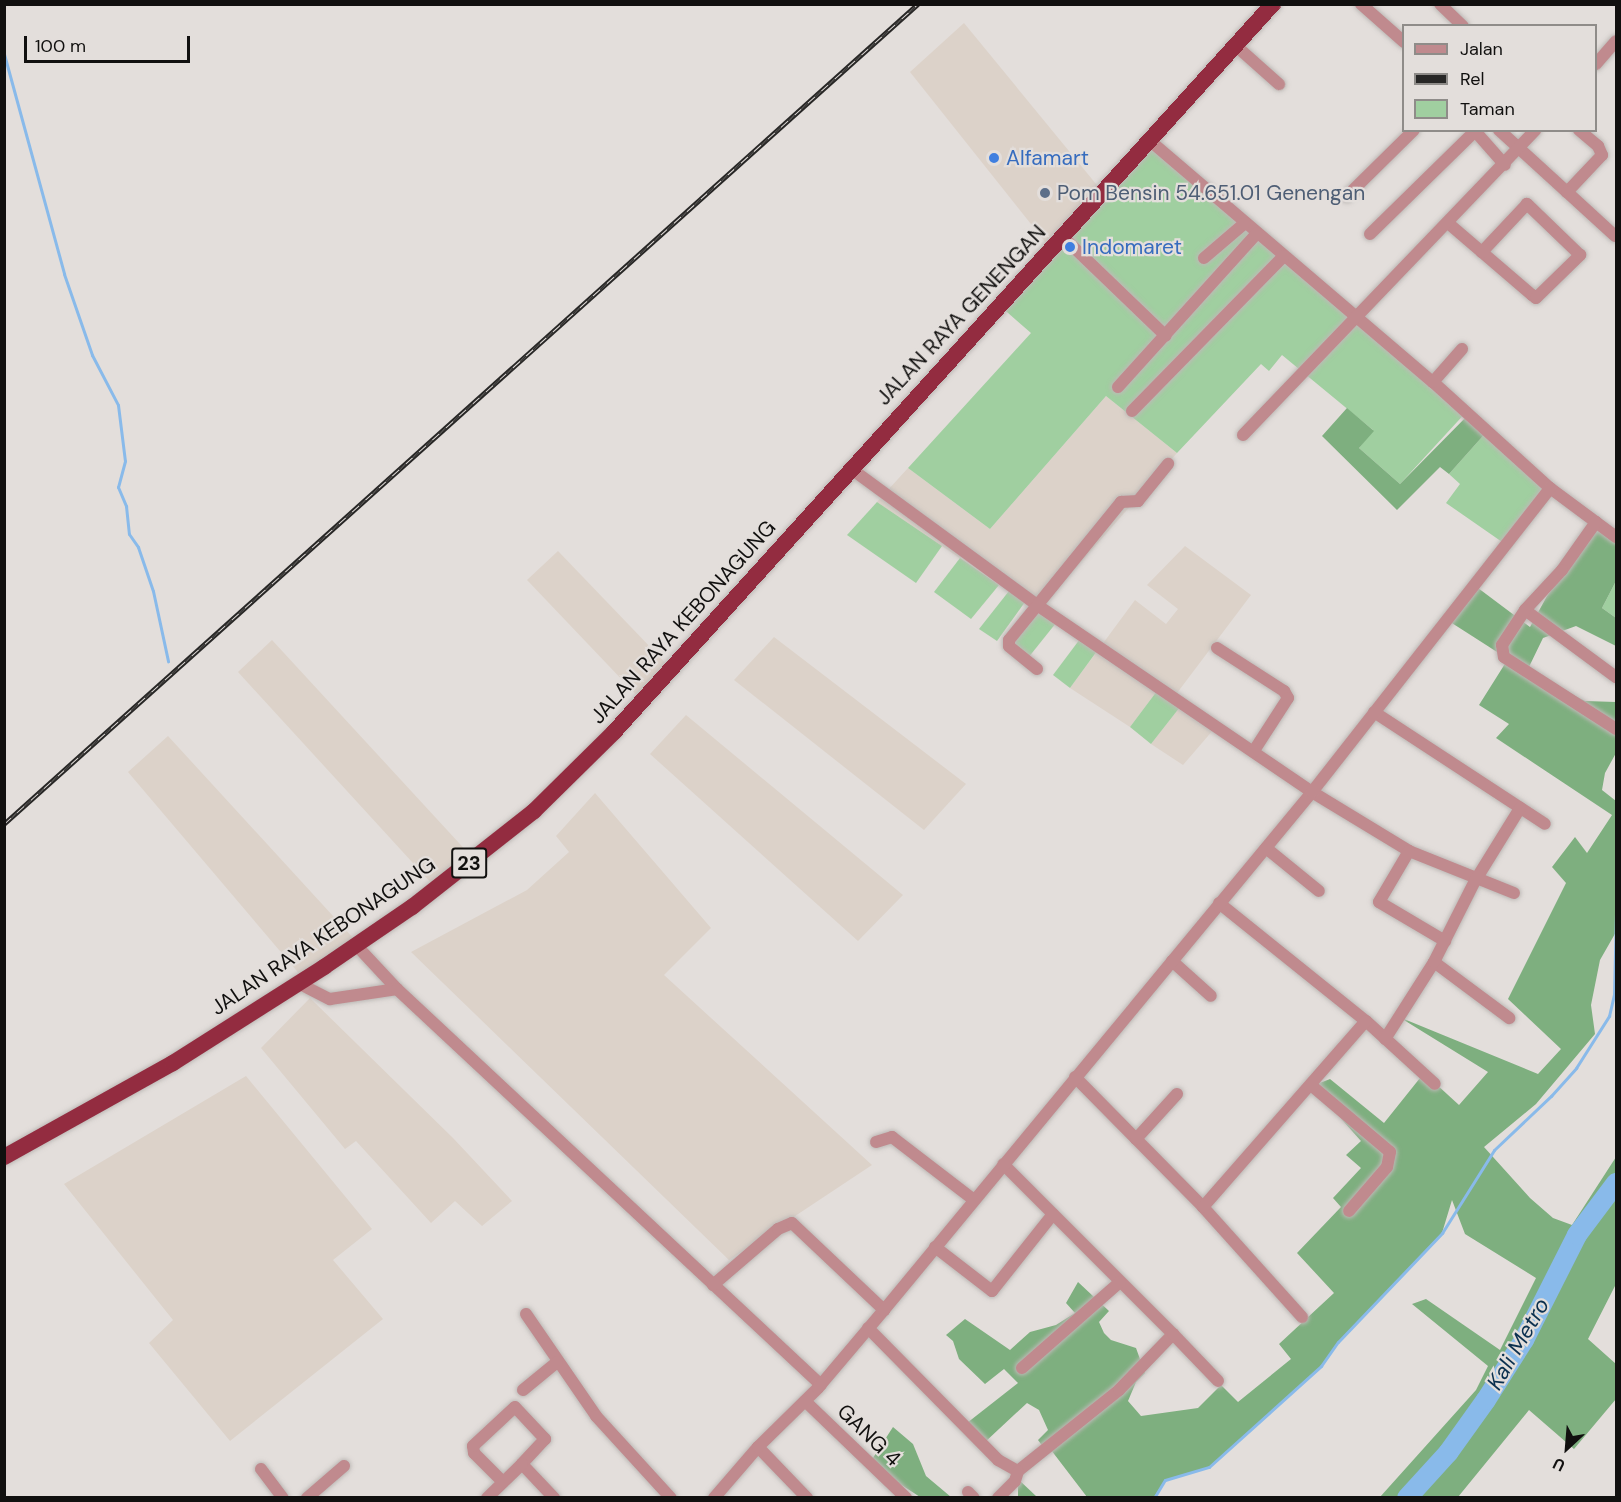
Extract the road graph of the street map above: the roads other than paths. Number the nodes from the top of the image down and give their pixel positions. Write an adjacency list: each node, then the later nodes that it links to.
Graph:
1 (1273, 4): 7 (highway, JALAN RAYA GENENGAN / 23)
2 (1361, 4): 5 (street)
3 (1440, 4): 4 (street)
4 (1461, 24)
5 (1402, 40)
6 (1617, 41): 8 (street)
7 (1235, 45): 9 (street); 16 (highway, JALAN RAYA GENENGAN / 23)
8 (1597, 63)
9 (1279, 84)
10 (1412, 132): 20 (street)
11 (1474, 132): 24 (street)
12 (1476, 132): 18 (street)
13 (1501, 132): 17 (street)
14 (1533, 132): 17 (street)
15 (1581, 132): 19 (street)
16 (1148, 139): 21 (street); 26 (highway, JALAN RAYA GENENGAN / 23)
17 (1519, 149): 18 (street); 19 (street)
18 (1505, 165): 22 (street)
19 (1567, 192): 25 (street)
20 (1347, 196)
21 (1245, 223): 23 (street); 29 (street)
22 (1448, 223): 27 (street); 30 (street)
23 (1257, 233): 28 (street); 31 (street)
24 (1370, 234)
25 (1615, 237)
26 (1064, 238): 31 (street); 38 (highway, JALAN RAYA GENENGAN / 23)
27 (1482, 252): 27 (street)
28 (1284, 256): 30 (street); 35 (street)
29 (1204, 258)
30 (1356, 316): 33 (street); 36 (street)
31 (1166, 336): 34 (street)
32 (1462, 349): 33 (street)
33 (1433, 382): 39 (street)
34 (1118, 387)
35 (1132, 411)
36 (1243, 435)
37 (1168, 464): 42 (street)
38 (850, 468): 42 (street); 60 (highway, JALAN RAYA KEBONAGUNG / 23)
39 (1550, 488): 40 (street); 47 (street)
40 (1596, 522): 41 (street); 43 (street)
41 (1617, 537)
42 (1037, 605): 45 (street); 49 (street)
43 (1525, 610): 46 (street); 48 (street)
44 (1217, 648): 49 (street)
45 (1037, 669)
46 (1617, 678)
47 (1374, 712): 50 (street); 51 (street)
48 (1617, 729)
49 (1252, 752): 50 (street)
50 (1312, 792): 53 (street); 54 (street)
51 (1520, 808): 52 (street); 55 (street)
52 (1545, 824)
53 (1266, 848): 56 (street); 58 (street)
54 (1409, 851): 55 (street); 59 (street)
55 (1475, 880): 57 (street); 59 (street)
56 (1318, 891)
57 (1514, 893)
58 (1219, 903): 61 (street); 67 (street)
59 (1446, 941): 62 (street)
60 (356, 945): 63 (highway, JALAN RAYA KEBONAGUNG / 23); 64 (street)
61 (1172, 961): 65 (street); 69 (street)
62 (1434, 962): 66 (street); 68 (street)
63 (298, 983): 64 (street); 75 (highway, JALAN RAYA KEBONAGUNG / 23)
64 (397, 989): 83 (street)
65 (1211, 996)
66 (1509, 1018)
67 (1366, 1021): 68 (street); 71 (street)
68 (1385, 1040): 70 (street)
69 (1075, 1077): 73 (street); 76 (street)
70 (1435, 1084)
71 (1312, 1086): 78 (street); 79 (street)
72 (1177, 1094): 73 (street)
73 (1136, 1139): 78 (street)
74 (876, 1142): 77 (street)
75 (4, 1157)
76 (1003, 1164): 77 (street); 80 (street)
77 (974, 1200): 81 (street)
78 (1203, 1207): 86 (street)
79 (1349, 1211)
80 (1053, 1214): 81 (street); 82 (street)
81 (935, 1247): 84 (street)
82 (1120, 1282): 88 (street); 90 (street)
83 (713, 1285): 84 (street); 92 (street)
84 (884, 1310): 87 (street)
85 (526, 1314): 89 (street)
86 (1302, 1317)
87 (868, 1328): 92 (street); 99 (street)
88 (1173, 1334): 91 (street); 99 (street)
89 (557, 1362): 93 (street); 105 (street)
90 (1022, 1368)
91 (1218, 1381)
92 (820, 1386): 94 (street)
93 (523, 1390)
94 (807, 1400): 95 (street); 108 (street, GANG 4)
95 (758, 1447): 106 (street); 107 (street)
96 (522, 1464): 100 (street); 100 (street); 104 (street)
97 (344, 1466): 102 (street)
98 (261, 1469): 101 (street)
99 (1018, 1471): 109 (street)
100 (503, 1482): 103 (street)
101 (283, 1497)
102 (307, 1497)
103 (487, 1497)
104 (554, 1497)
105 (671, 1497)
106 (714, 1497)
107 (807, 1497)
108 (906, 1497)
109 (998, 1497)

